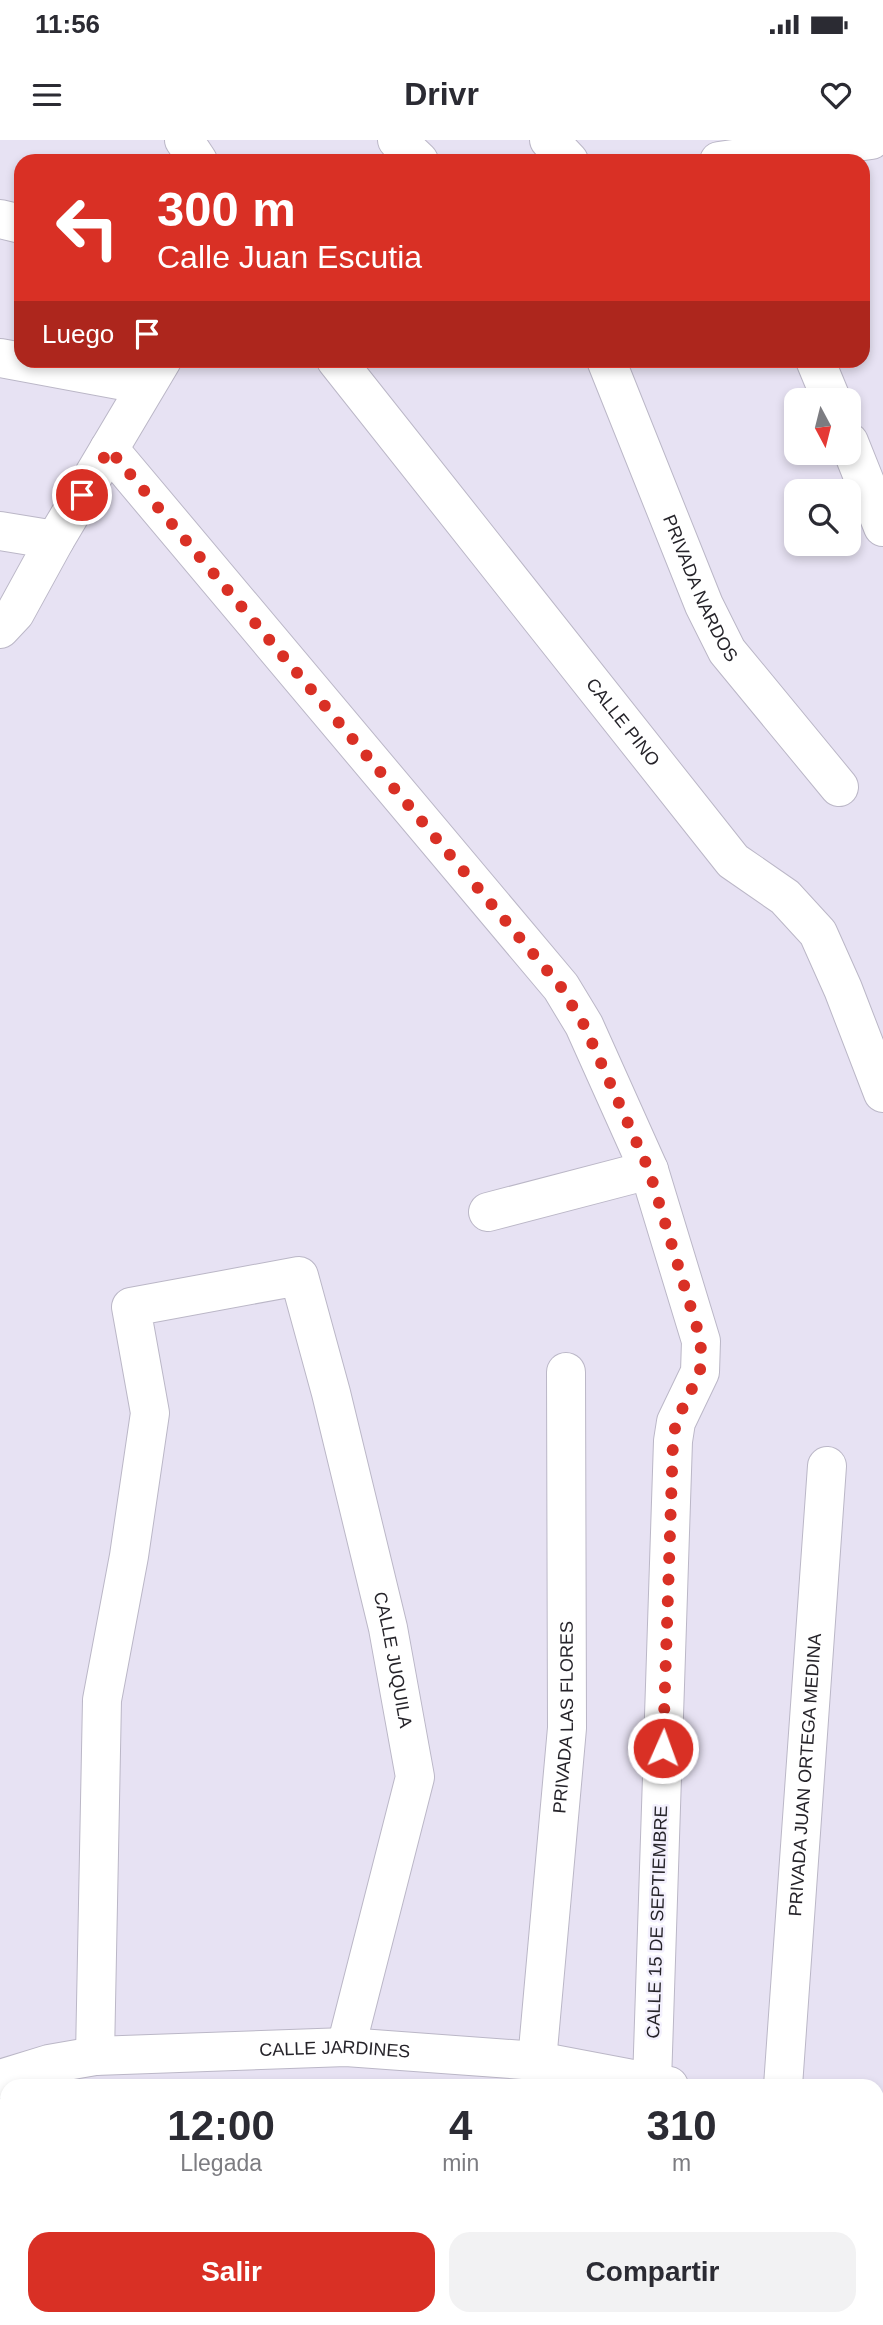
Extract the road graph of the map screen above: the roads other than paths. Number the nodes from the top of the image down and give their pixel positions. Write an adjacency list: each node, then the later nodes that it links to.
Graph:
1 (397, 140): 4 (street)
2 (550, 140): 5 (street)
3 (854, 141): 6 (street)
4 (412, 154)
5 (563, 154)
6 (768, 154)
7 (103, 368): 11 (street)
8 (342, 368): 20 (street, CALLE PINO)
9 (609, 368): 19 (street, PRIVADA NARDOS)
10 (819, 368): 12 (street)
11 (154, 373): 13 (street)
12 (827, 388)
13 (109, 449): 17 (street); 21 (street, CALLE 15 DE SEPTIEMBRE)
14 (859, 466): 15 (street)
15 (883, 527)
16 (0, 531): 17 (street)
17 (55, 540): 18 (street)
18 (0, 629)
19 (839, 787)
20 (883, 1093)
21 (649, 1170): 22 (street); 30 (street, CALLE 15 DE SEPTIEMBRE)
22 (488, 1212)
23 (566, 1372): 27 (street, PRIVADA LAS FLORES)
24 (827, 1466): 31 (street, PRIVADA JUAN ORTEGA MEDINA)
25 (346, 2046): 26 (street, CALLE JARDINES); 26 (street, CALLE JUQUILA); 27 (street, CALLE JARDINES)
26 (95, 2056): 28 (street, CALLE JARDINES)
27 (537, 2062): 29 (street, CALLE JARDINES)
28 (0, 2079)
29 (625, 2079)
30 (656, 2079)
31 (783, 2079)

